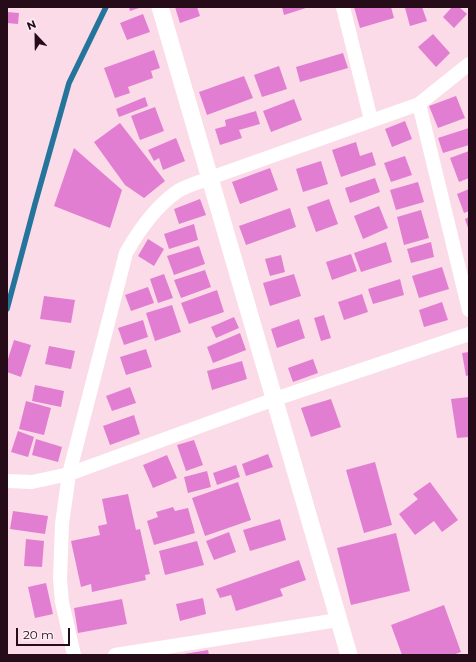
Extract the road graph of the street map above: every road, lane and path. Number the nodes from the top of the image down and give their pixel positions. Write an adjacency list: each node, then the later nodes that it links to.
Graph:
1 (160, 7): 6 (street)
2 (343, 7): 5 (street)
3 (469, 64): 4 (street)
4 (419, 104): 5 (street); 7 (street)
5 (371, 120): 6 (street)
6 (210, 178): 9 (street); 10 (street)
7 (469, 310)
8 (469, 334): 9 (street)
9 (275, 399): 10 (street); 12 (street)
10 (69, 474): 11 (street); 13 (street)
11 (7, 481)
12 (338, 620): 14 (street); 15 (street)
13 (74, 655)
14 (116, 655)
15 (349, 655)

